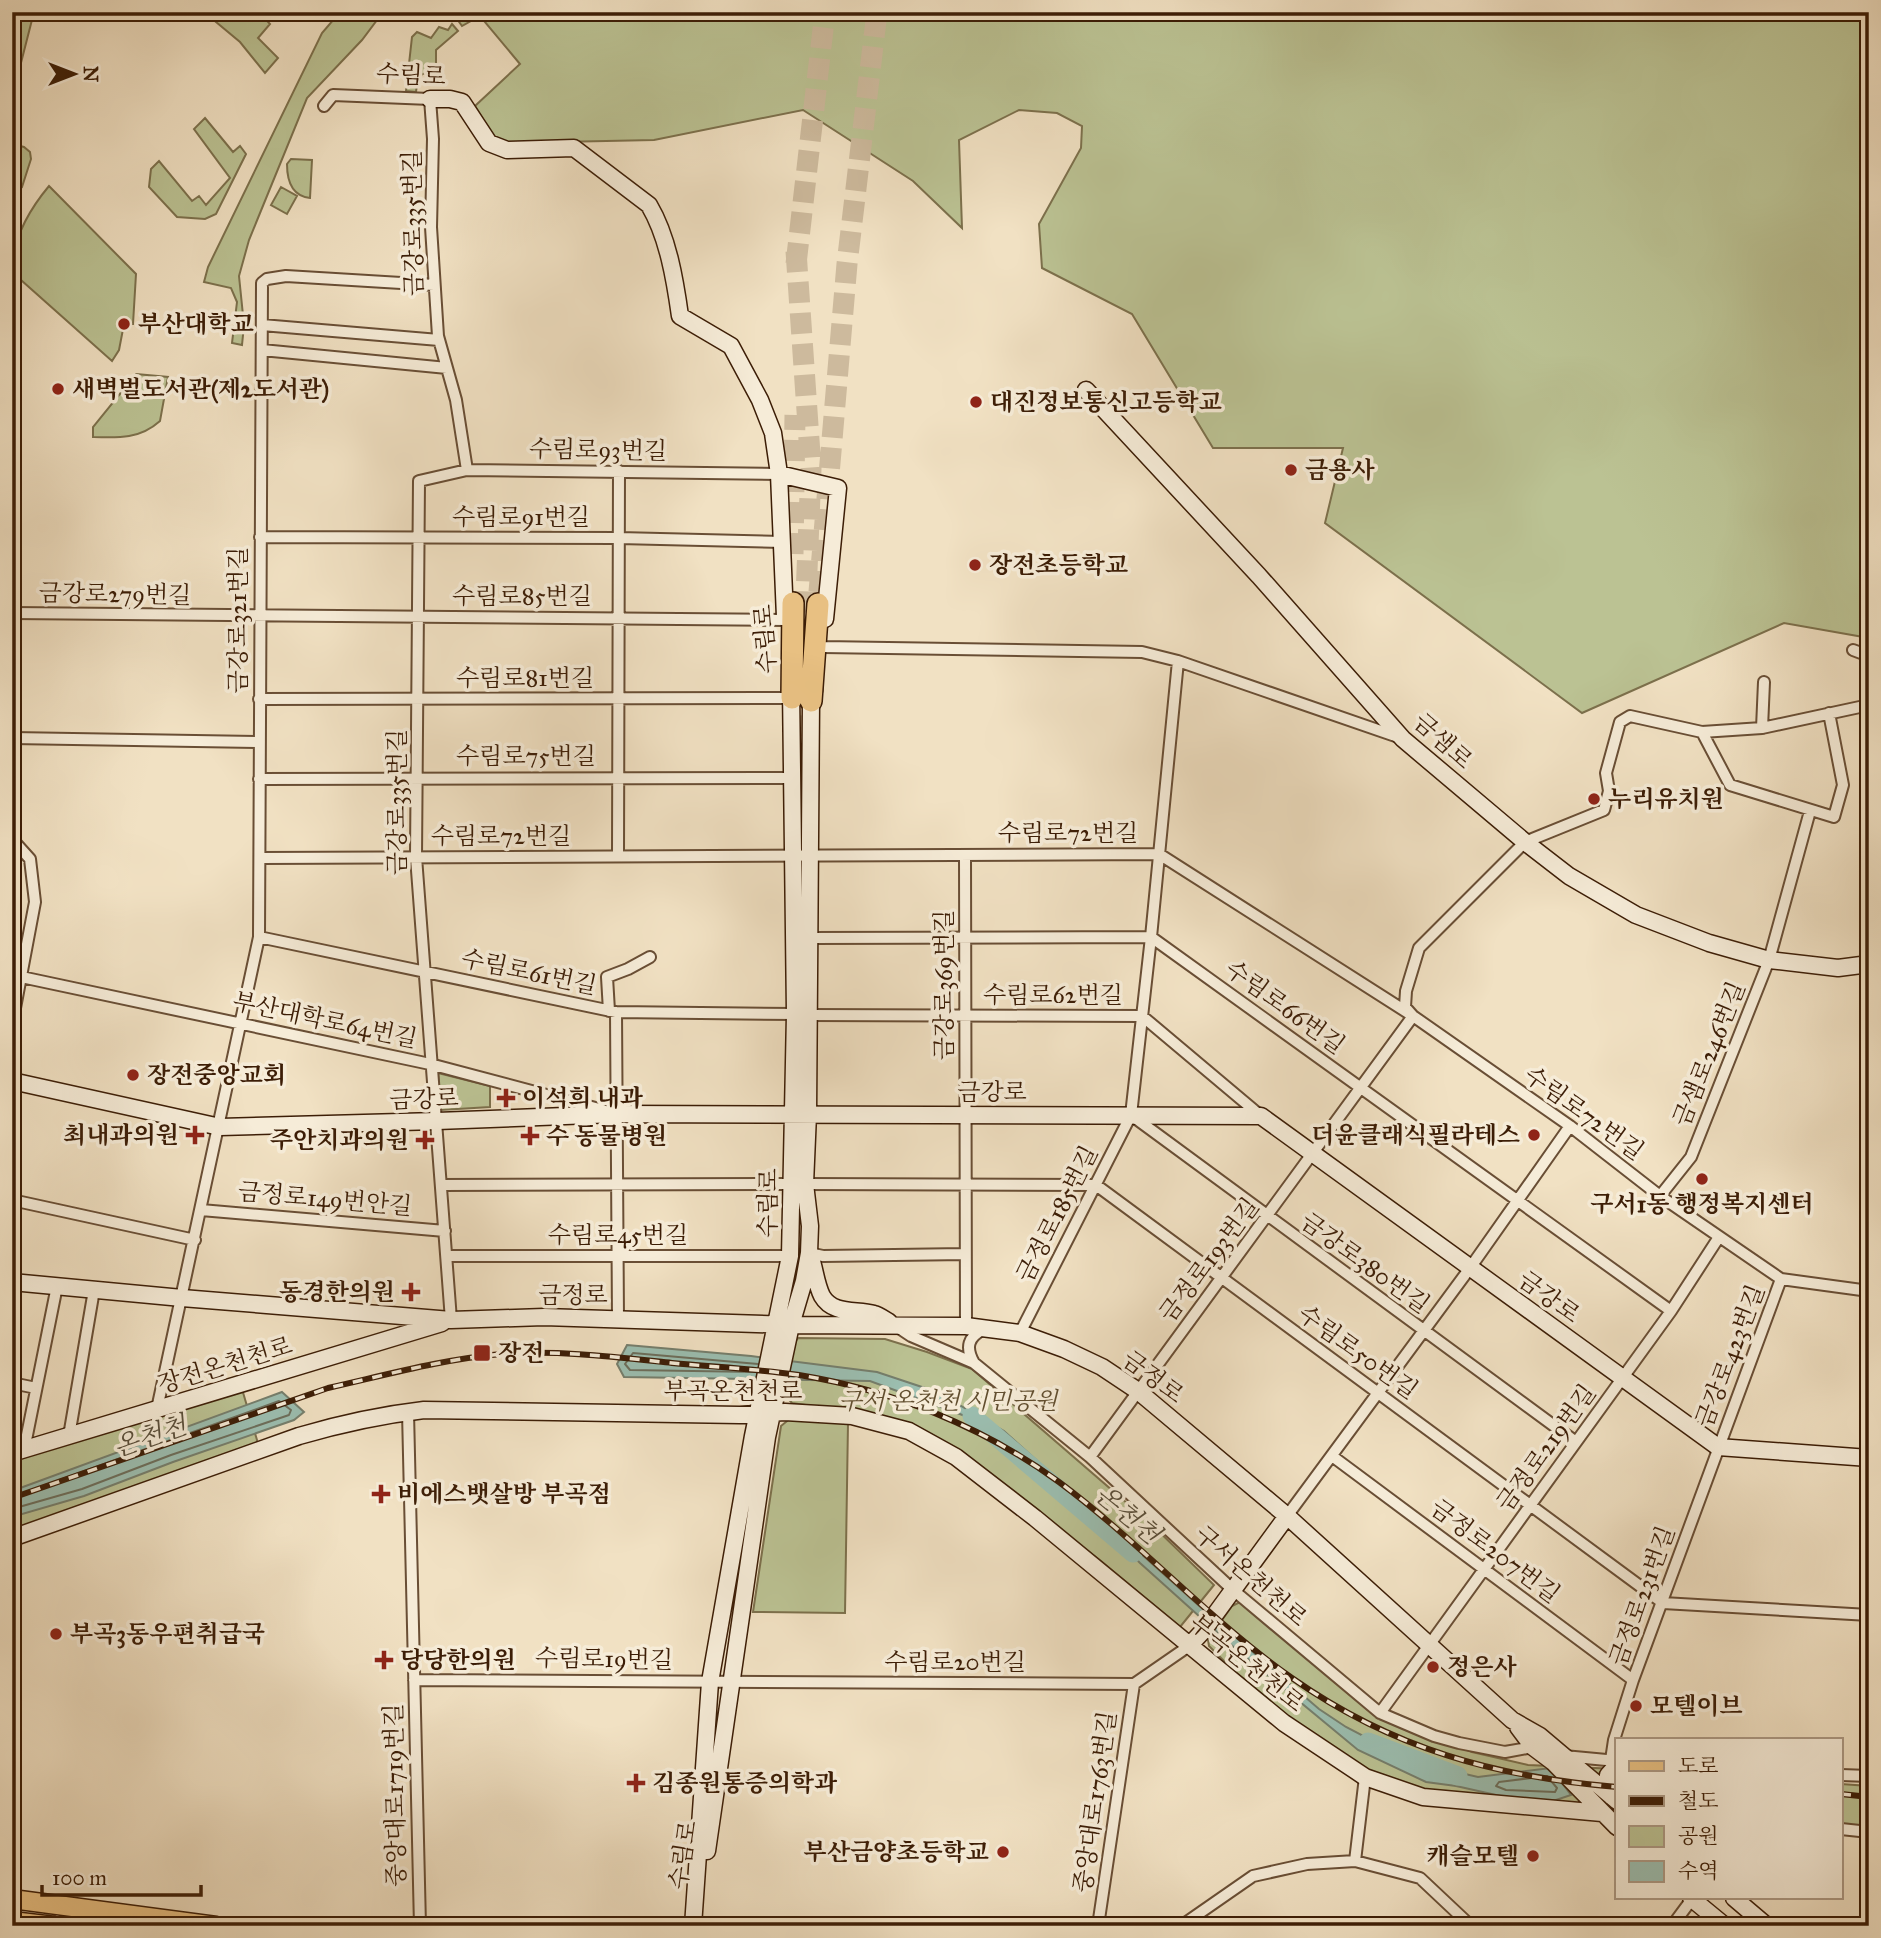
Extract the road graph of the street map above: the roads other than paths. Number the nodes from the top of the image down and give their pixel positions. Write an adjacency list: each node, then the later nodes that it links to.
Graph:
1 (430, 99): 2 (street, 수림로); 3 (street, 금강로335번길); 11 (main road, 수림로)
2 (324, 106)
3 (434, 285): 4 (street, 금강로321번길); 5 (street, 금강로335번길)
4 (262, 325): 5 (street); 6 (street, 금강로321번길)
5 (439, 340): 7 (street, 금강로335번길)
6 (262, 350): 7 (street); 13 (street, 금강로321번길)
7 (447, 368): 9 (street, 금강로335번길)
8 (1086, 390): 37 (main road, 금샘로)
9 (467, 470): 10 (street, 수림로93번길); 12 (street, 수림로93번길)
10 (619, 471): 11 (street, 수림로93번길); 15 (street)
11 (779, 474): 16 (main road, 수림로); 23 (main road)
12 (419, 481): 14 (street, 금강로335번길)
13 (260, 537): 14 (street, 수림로91번길); 20 (street, 금강로321번길)
14 (418, 537): 15 (street, 수림로91번길); 21 (street, 금강로335번길)
15 (619, 538): 16 (street, 수림로91번길); 22 (street)
16 (782, 542): 18 (main road, 수림로)
17 (818, 604): 23 (highway)
18 (789, 611): 22 (street, 수림로85번길); 31 (highway)
19 (12, 613): 20 (street, 금강로279번길)
20 (259, 617): 21 (street, 수림로85번길); 28 (street, 금강로321번길)
21 (418, 617): 22 (street, 수림로85번길); 29 (street, 금강로335번길)
22 (619, 618): 30 (street)
23 (819, 643): 26 (street); 31 (highway)
24 (1853, 650): 25 (street)
25 (1869, 656)
26 (1178, 661): 37 (street); 46 (street)
27 (1764, 682): 34 (street)
28 (259, 699): 29 (street, 수림로81번길); 38 (street, 금강로321번길)
29 (417, 699): 30 (street, 수림로81번길); 40 (street, 금강로335번길)
30 (618, 699): 31 (street, 수림로81번길); 39 (street)
31 (802, 699): 41 (main road, 수림로); 47 (main road, 수림로)
32 (1869, 705): 33 (street)
33 (1829, 713): 34 (street); 43 (street)
34 (1762, 728): 35 (street)
35 (1702, 732): 43 (street); 45 (street)
36 (12, 738): 38 (street)
37 (1403, 739): 45 (main road, 금샘로)
38 (259, 742): 42 (street, 금강로321번길)
39 (618, 777): 40 (street, 수림로75번길); 41 (street, 수림로75번길); 49 (street)
40 (417, 778): 42 (street, 수림로75번길); 50 (street, 금강로335번길)
41 (793, 778): 47 (main road, 수림로)
42 (259, 779): 51 (street, 금강로321번길)
43 (1810, 811): 57 (street, 금샘로246번길)
44 (12, 839): 60 (street)
45 (1525, 842): 57 (main road, 금샘로); 65 (street)
46 (1159, 854): 48 (street, 수림로72번길); 54 (street); 65 (street, 수림로72번길)
47 (801, 855): 48 (street, 수림로72번길); 49 (street, 수림로72번길); 55 (main road, 수림로); 62 (main road, 수림로)
48 (965, 855): 52 (street, 금강로369번길)
49 (618, 856): 50 (street, 수림로72번길)
50 (416, 857): 51 (street, 수림로72번길); 59 (street, 금강로335번길)
51 (260, 858): 53 (street, 금강로321번길)
52 (965, 936): 54 (street); 55 (street); 63 (street, 금강로369번길)
53 (259, 937): 59 (street, 수림로61번길); 67 (street, 금강로321번길)
54 (1152, 937): 64 (street); 70 (street, 수림로66번길)
55 (810, 938): 62 (main road, 수림로)
56 (650, 957): 61 (street)
57 (1769, 960): 58 (main road, 금샘로); 85 (street, 금샘로246번길)
58 (1869, 964)
59 (425, 972): 61 (street, 수림로61번길); 68 (street, 금강로335번길)
60 (17, 976): 66 (street); 67 (street, 부산대학로64번길)
61 (612, 1011): 62 (street, 수림로61번길); 71 (street)
62 (802, 1014): 63 (street, 수림로62번길); 72 (main road, 수림로)
63 (965, 1016): 64 (street, 수림로62번길); 73 (street, 금강로369번길)
64 (1142, 1016): 74 (street); 75 (street, 수림로62번길)
65 (1413, 1016): 70 (street, 금정로193번길); 77 (street, 수림로72번길)
66 (12, 1024)
67 (241, 1024): 68 (street, 부산대학로64번길); 78 (street, 금강로321번길)
68 (430, 1064): 71 (street, 부산대학로64번길); 76 (street, 금강로335번길)
69 (12, 1082): 78 (main road, 금강로)
70 (1361, 1088): 79 (street, 금정로193번길); 87 (street, 수림로66번길)
71 (616, 1114): 72 (main road, 금강로); 76 (main road, 금강로); 80 (street)
72 (801, 1114): 73 (main road, 금강로); 81 (main road, 수림로)
73 (965, 1115): 74 (main road, 금강로); 82 (street)
74 (1132, 1115): 75 (main road, 금강로); 84 (street, 금정로185번길); 89 (street, 금강로380번길)
75 (1261, 1116): 79 (main road, 금강로)
76 (437, 1121): 78 (main road, 금강로); 83 (street, 금강로335번길)
77 (1570, 1126): 85 (street, 수림로72번길); 87 (street)
78 (220, 1127): 88 (street)
79 (1314, 1154): 89 (street, 금정로193번길); 98 (main road, 금강로)
80 (616, 1184): 81 (street); 83 (street); 95 (street)
81 (798, 1184): 82 (street); 93 (main road, 수림로); 97 (main road, 수림로)
82 (965, 1184): 84 (street); 94 (street)
83 (441, 1185): 90 (street, 금강로335번길)
84 (1096, 1185): 99 (street, 수림로50번길); 114 (street, 금정로185번길)
85 (1660, 1196): 91 (street, 수림로72번길)
86 (12, 1200): 92 (street)
87 (1518, 1201): 98 (street); 106 (street, 수림로66번길)
88 (201, 1210): 90 (street, 금정로149번안길); 92 (street)
89 (1267, 1217): 99 (street, 금정로193번길); 113 (street, 금강로380번길)
90 (445, 1231): 96 (street, 금강로335번길)
91 (1719, 1237): 100 (street, 수림로72번길); 106 (street, 금정로219번길)
92 (195, 1240): 105 (street)
93 (809, 1253): 94 (street, 수림로); 109 (main road, 수림로); 110 (main road)
94 (965, 1254): 111 (street)
95 (618, 1255): 96 (street, 수림로45번길); 97 (street, 수림로45번길); 107 (street)
96 (447, 1256): 108 (street, 금강로335번길)
97 (790, 1256): 109 (main road, 수림로)
98 (1470, 1268): 113 (street); 116 (main road, 금강로)
99 (1222, 1278): 119 (street, 금정로193번길); 120 (street, 수림로50번길)
100 (1781, 1279): 104 (street, 수림로72번길); 126 (street, 금강로423번길)
101 (13, 1284): 102 (main road, 금정로)
102 (57, 1286): 103 (main road, 금정로); 118 (street)
103 (94, 1290): 105 (main road, 금정로); 124 (street)
104 (1869, 1291)
105 (182, 1298): 108 (main road, 금정로); 121 (street)
106 (1671, 1311): 116 (street, 금정로219번길)
107 (618, 1318): 108 (main road, 금정로); 109 (main road, 금정로)
108 (451, 1320): 121 (main road, 장전온천천로)
109 (783, 1324): 110 (main road, 금정로); 122 (main road, 수림로)
110 (894, 1325): 111 (main road, 금정로); 115 (street, 구서온천천로)
111 (966, 1326): 112 (main road, 금정로)
112 (988, 1327): 114 (main road, 금정로); 115 (street)
113 (1423, 1331): 120 (street); 125 (street, 금강로380번길)
114 (1020, 1333): 119 (main road, 금정로)
115 (974, 1363): 129 (street, 구서온천천로)
116 (1622, 1378): 125 (street, 금정로219번길); 126 (main road, 금강로)
117 (12, 1383): 118 (street)
118 (36, 1388): 127 (street)
119 (1138, 1391): 129 (street, 금정로193번길); 132 (main road, 금정로)
120 (1377, 1392): 128 (street); 131 (street, 수림로50번길)
121 (157, 1409): 124 (main road, 장전온천천로)
122 (765, 1410): 123 (main road, 부곡온천천로); 139 (main road, 부곡온천천로); 142 (main road, 수림로); 143 (main road, 수림로)
123 (408, 1412): 133 (main road, 부곡온천천로); 140 (street, 중앙대로1719번길)
124 (69, 1436): 127 (main road, 장전온천천로)
125 (1576, 1442): 131 (street, 금정로219번길)
126 (1718, 1447): 130 (main road); 136 (street, 금정로231번길)
127 (18, 1451)
128 (1332, 1456): 132 (street); 134 (street, 금정로207번길)
129 (1090, 1457): 135 (street, 구서온천천로)
130 (1869, 1458)
131 (1530, 1505): 134 (street, 금정로219번길); 136 (street, 수림로50번길)
132 (1287, 1516): 135 (main road); 138 (main road, 금정로)
133 (12, 1538)
134 (1483, 1569): 138 (street, 금정로219번길); 141 (street, 금정로207번길)
135 (1230, 1592): 139 (main road); 145 (street, 구서온천천로)
136 (1663, 1603): 137 (street); 141 (street, 금정로231번길)
137 (1869, 1615)
138 (1428, 1644): 145 (street, 금정로219번길); 146 (main road, 금정로)
139 (1189, 1646): 144 (street); 154 (main road, 부곡온천천로)
140 (414, 1680): 142 (street, 수림로19번길); 167 (street, 중앙대로1719번길)
141 (1633, 1680): 147 (street, 금정로231번길)
142 (710, 1682): 143 (street, 수림로20번길); 168 (main road, 수림로)
143 (732, 1682): 144 (street, 수림로20번길); 168 (main road, 수림로)
144 (1134, 1684): 169 (street, 중앙대로1763번길)
145 (1380, 1713): 149 (street, 구서온천천로)
146 (1512, 1720): 149 (main road, 금정로); 150 (main road, 금정로)
147 (1616, 1738)
148 (1615, 1740): 151 (street, 금정로231번길)
149 (1533, 1747): 150 (main road, 금정로)
150 (1563, 1761): 151 (street); 155 (main road, 금정로); 156 (main road, 금정로)
151 (1615, 1762): 155 (main road)
152 (1842, 1775): 153 (street)
153 (1869, 1776)
154 (1365, 1777): 156 (main road, 부곡온천천로); 159 (street)
155 (1614, 1799)
156 (1606, 1812)
157 (1842, 1829): 158 (street)
158 (1869, 1832)
159 (1355, 1861): 170 (street); 171 (street)
160 (12, 1899): 166 (main road)
161 (1691, 1899): 172 (street)
162 (1693, 1899): 173 (main road)
163 (1735, 1899): 174 (main road)
164 (12, 1921): 165 (main road)
165 (54, 1926)
166 (216, 1926)
167 (420, 1926)
168 (694, 1926)
169 (1098, 1926)
170 (1181, 1926)
171 (1471, 1926)
172 (1672, 1926)
173 (1725, 1926)
174 (1767, 1926)

